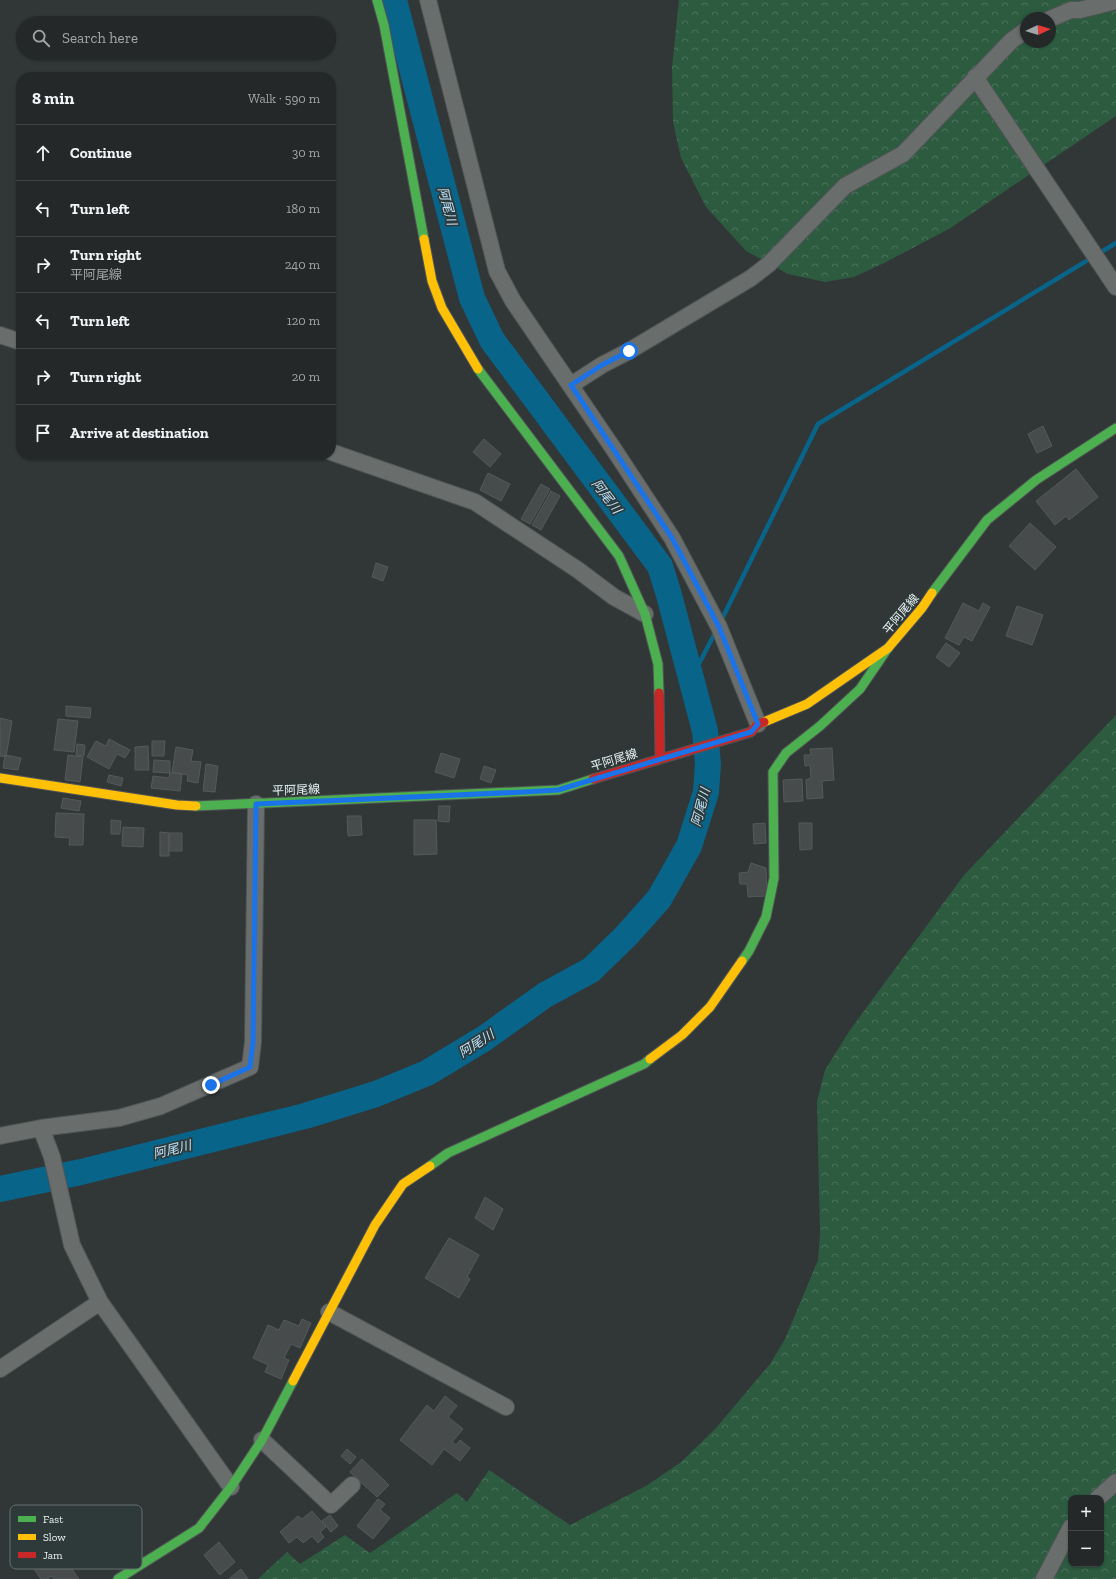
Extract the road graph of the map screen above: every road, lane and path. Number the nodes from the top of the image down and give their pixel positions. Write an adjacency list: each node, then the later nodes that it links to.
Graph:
1 (377, 0): 13 (street)
2 (428, 0): 10 (street)
3 (1116, 1): 4 (street)
4 (1056, 16)
5 (1020, 34): 6 (street)
6 (975, 77): 7 (street); 10 (street)
7 (1116, 287)
8 (0, 334): 9 (street)
9 (16, 340)
10 (571, 385): 15 (street)
11 (1116, 428): 14 (street, 平阿尾線)
12 (336, 454): 13 (street)
13 (645, 614): 16 (street)
14 (888, 648): 15 (street, 平阿尾線); 22 (street)
15 (755, 728): 16 (street, 平阿尾線)
16 (660, 759): 18 (street, 平阿尾線)
17 (0, 778): 18 (street, 平阿尾線)
18 (256, 804): 19 (street)
19 (41, 1128): 20 (street); 21 (street)
20 (0, 1136)
21 (100, 1302): 23 (street); 28 (street)
22 (329, 1312): 24 (street); 25 (street)
23 (0, 1369)
24 (506, 1407)
25 (262, 1440): 27 (street); 28 (street)
26 (1116, 1482): 29 (street)
27 (352, 1485)
28 (231, 1487): 31 (street)
29 (1101, 1495)
30 (1069, 1531): 34 (street)
31 (142, 1564)
32 (134, 1569): 33 (street)
33 (118, 1579)
34 (1044, 1579)

